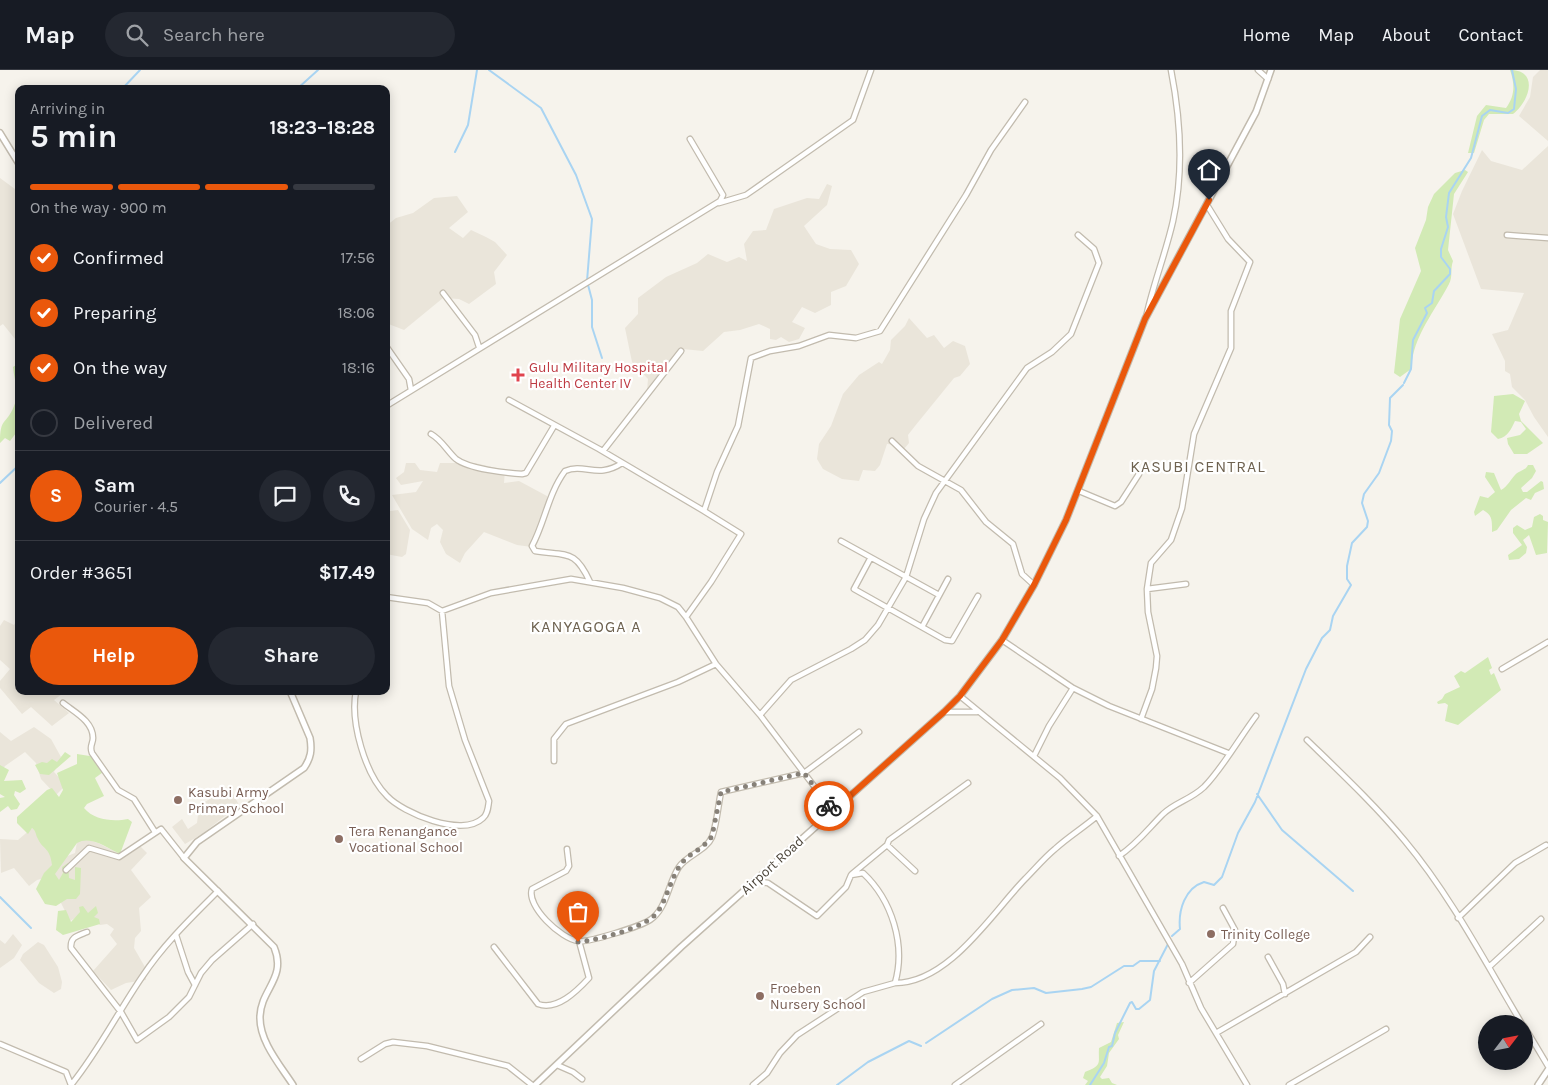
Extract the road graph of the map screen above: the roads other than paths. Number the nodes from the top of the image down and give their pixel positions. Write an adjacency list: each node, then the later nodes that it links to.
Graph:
1 (871, 70): 10 (street)
2 (1171, 70): 16 (street)
3 (1258, 70): 5 (street)
4 (1272, 70): 5 (street, Airport Road)
5 (1268, 79): 11 (street, Airport Road)
6 (1024, 102): 31 (street)
7 (0, 133): 9 (street)
8 (690, 139): 10 (street)
9 (15, 157)
10 (716, 204): 17 (street)
11 (1206, 205): 16 (street, Airport Road); 39 (street)
12 (1078, 235): 29 (street)
13 (1507, 235): 14 (street)
14 (1548, 238)
15 (444, 293): 17 (street)
16 (1145, 319): 30 (street, Airport Road)
17 (479, 347): 20 (street)
18 (681, 351): 26 (street)
19 (390, 352): 20 (street)
20 (411, 390): 22 (street)
21 (510, 400): 23 (street)
22 (390, 403)
23 (554, 426): 24 (street); 26 (street)
24 (431, 434)
25 (892, 441): 29 (street)
26 (603, 451): 27 (street)
27 (622, 464): 31 (street); 36 (street)
28 (1139, 474): 30 (street)
29 (945, 482): 34 (street); 38 (street)
30 (1079, 491): 38 (street, Airport Road)
31 (704, 511): 45 (street)
32 (841, 541): 33 (street)
33 (870, 559): 34 (street); 43 (street)
34 (906, 577): 40 (street); 43 (street)
35 (948, 579): 40 (street)
36 (590, 582): 44 (street); 45 (street)
37 (1186, 584): 39 (street)
38 (1034, 585): 47 (street, Airport Road)
39 (1147, 589): 60 (street)
40 (939, 595): 46 (street)
41 (978, 596): 46 (street)
42 (390, 598): 44 (street)
43 (889, 608): 46 (street); 58 (street)
44 (442, 611): 53 (street)
45 (686, 617): 49 (street)
46 (922, 627)
47 (1002, 640): 51 (street); 54 (street, Airport Road)
48 (1548, 642): 50 (street)
49 (716, 664): 58 (street); 65 (street)
50 (1502, 669)
51 (1073, 688): 60 (street); 64 (street)
52 (292, 695): 75 (street)
53 (356, 695)
54 (960, 696): 56 (street, Airport Road); 57 (street)
55 (63, 702): 70 (street)
56 (944, 712): 57 (street); 68 (street, Airport Road)
57 (979, 712): 64 (street)
58 (760, 716): 66 (street)
59 (1256, 716): 63 (street)
60 (1141, 719): 63 (street)
61 (859, 732): 66 (street)
62 (1307, 740): 82 (street)
63 (1228, 753): 74 (street)
64 (1034, 756): 69 (street)
65 (554, 761)
66 (804, 773): 68 (street); 88 (street)
67 (968, 783): 71 (street)
68 (833, 811): 79 (street, Airport Road)
69 (1097, 816): 74 (street); 92 (street)
70 (156, 832): 75 (street); 76 (street)
71 (887, 844): 77 (street); 78 (street)
72 (1546, 846): 82 (street)
73 (567, 849): 88 (street)
74 (1119, 856): 93 (street)
75 (184, 858): 80 (street)
76 (66, 870)
77 (915, 871)
78 (852, 875): 79 (street); 92 (street)
79 (754, 881): 104 (street, Airport Road)
80 (218, 891): 84 (street); 86 (street)
81 (1222, 908): 93 (street)
82 (1458, 918): 91 (street)
83 (1541, 919): 91 (street)
84 (253, 924): 94 (street); 111 (street)
85 (87, 932): 96 (street)
86 (176, 935): 94 (street); 96 (street)
87 (1370, 937): 95 (street)
88 (578, 942): 89 (street)
89 (494, 947)
90 (1268, 958): 95 (street)
91 (1489, 968): 97 (street)
92 (895, 983): 113 (street)
93 (1189, 983): 100 (street)
94 (195, 984): 96 (street)
95 (1285, 994): 100 (street)
96 (121, 1012): 108 (street)
97 (1517, 1015)
98 (1041, 1024): 114 (street)
99 (1386, 1029): 116 (street)
100 (1216, 1033): 115 (street)
101 (1533, 1041): 105 (street)
102 (0, 1044): 107 (street)
103 (361, 1059): 112 (street)
104 (557, 1065): 109 (street); 112 (street, Airport Road)
105 (1548, 1066)
106 (1548, 1070): 110 (street)
107 (66, 1072): 108 (street); 108 (street)
108 (78, 1076)
109 (582, 1079)
110 (1546, 1079): 117 (street)
111 (293, 1085)
112 (534, 1085)
113 (753, 1085)
114 (955, 1085)
115 (1247, 1085)
116 (1289, 1085)
117 (1538, 1085)

